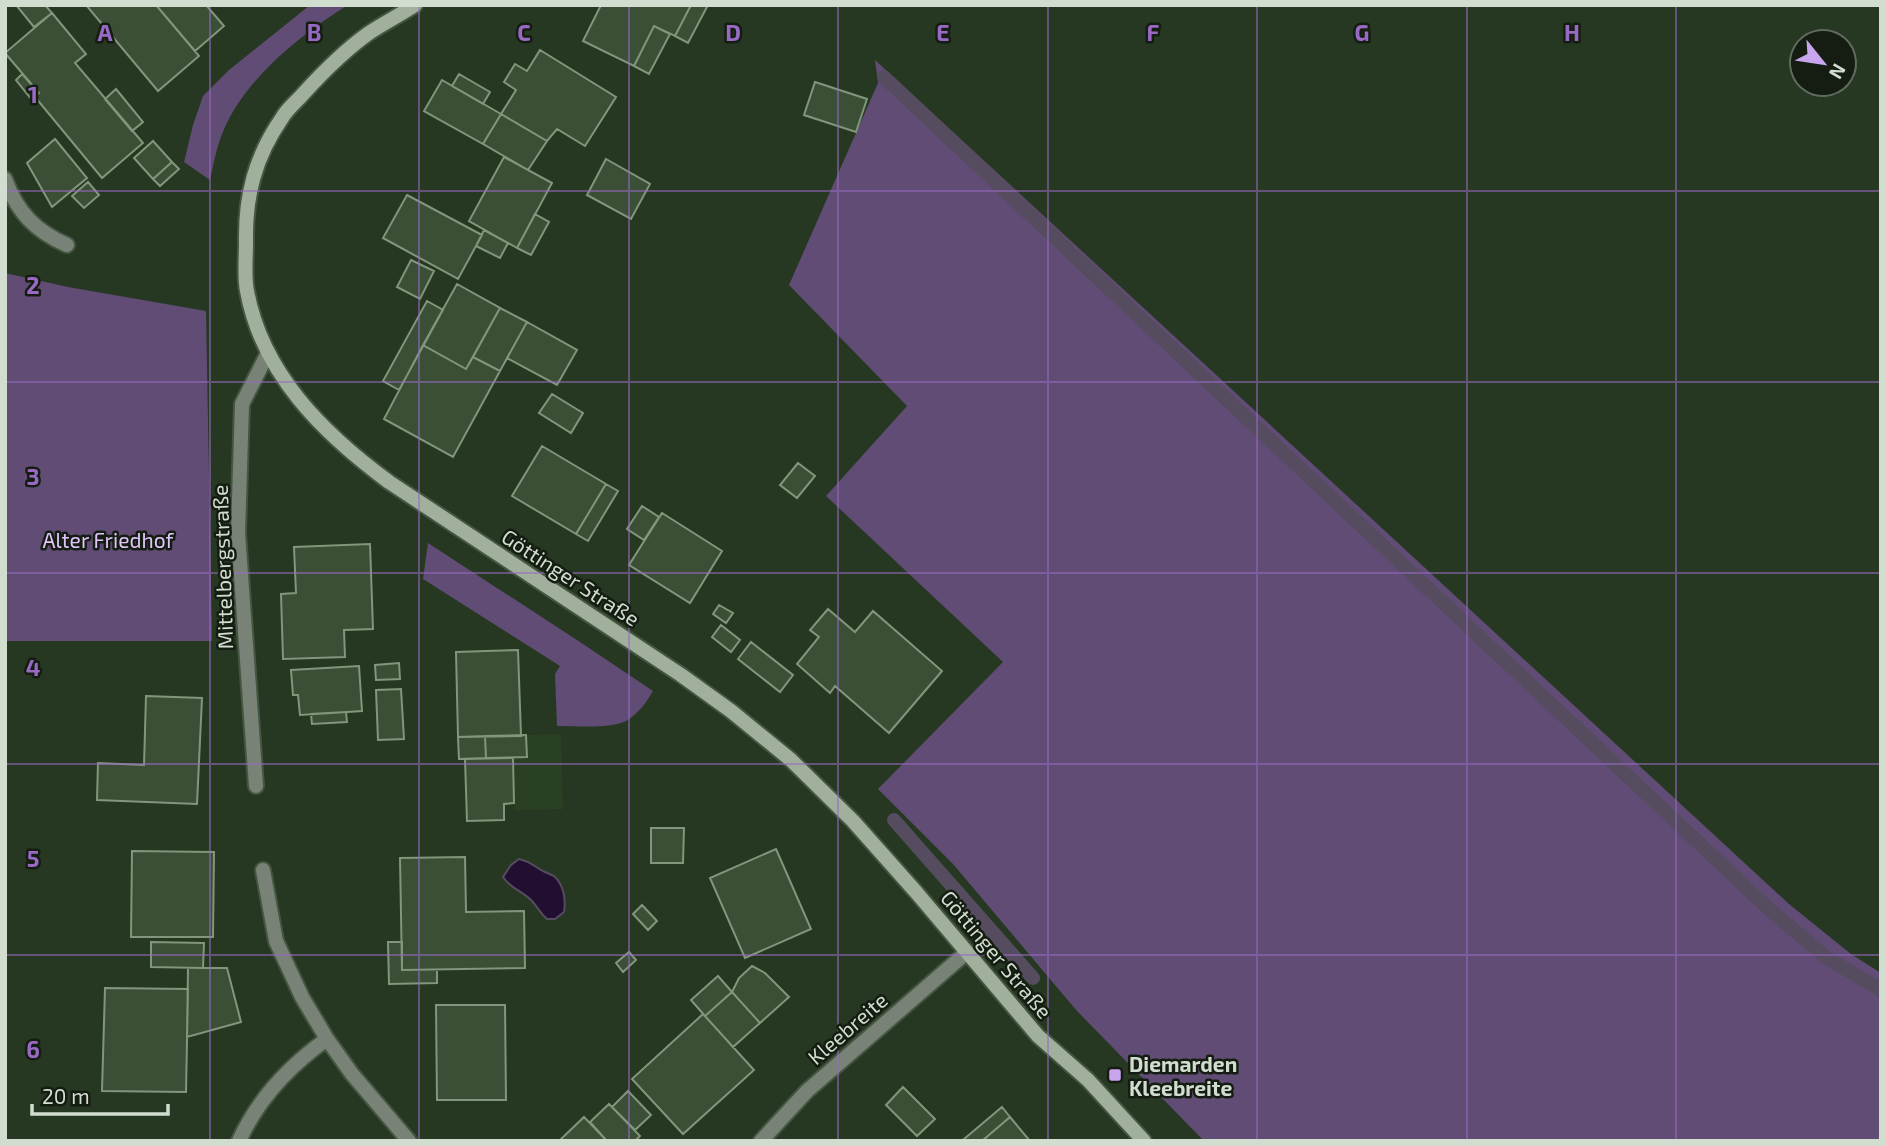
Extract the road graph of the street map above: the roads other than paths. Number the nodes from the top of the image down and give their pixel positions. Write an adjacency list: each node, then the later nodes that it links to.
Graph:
1 (415, 5): 4 (street, Göttinger Straße)
2 (5, 179): 3 (street)
3 (67, 245)
4 (268, 353): 5 (street, Mittelbergstraße); 7 (street, Göttinger Straße)
5 (256, 786)
6 (262, 870): 8 (street)
7 (967, 952): 11 (street, Kleebreite); 12 (street, Göttinger Straße)
8 (327, 1040): 9 (street); 10 (street)
9 (239, 1141)
10 (410, 1141)
11 (761, 1141)
12 (1144, 1141)

